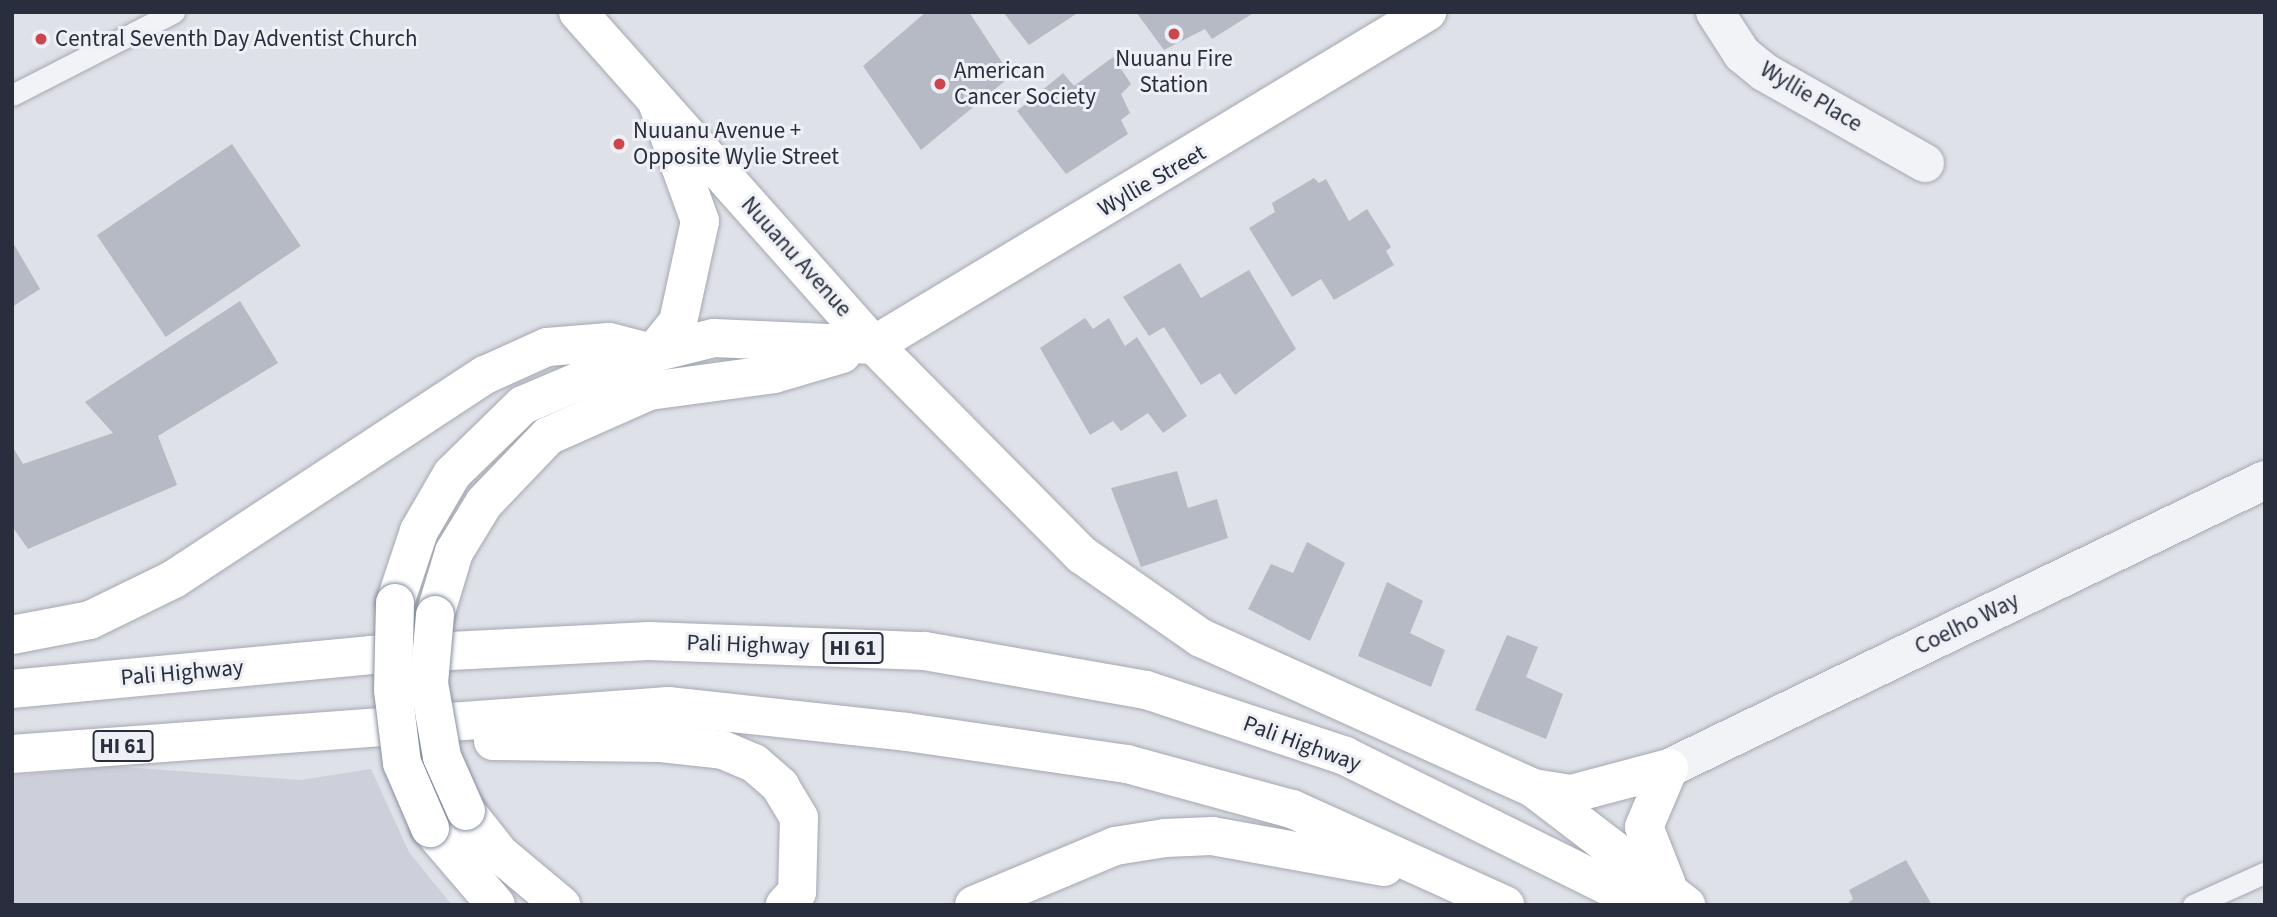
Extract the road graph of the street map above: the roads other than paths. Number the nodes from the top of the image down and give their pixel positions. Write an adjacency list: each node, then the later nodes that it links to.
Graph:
1 (174, 12): 5 (lane)
2 (578, 12): 6 (main road, Nuuanu Avenue)
3 (1427, 12): 8 (main road, Wyllie Street)
4 (1715, 12): 7 (street, Wyllie Place)
5 (12, 95)
6 (657, 102): 8 (main road, Nuuanu Avenue); 9 (main road)
7 (1925, 163)
8 (874, 345): 9 (main road); 16 (main road, Nuuanu Avenue); 21 (main road, Wyllie Street, bridge)
9 (653, 353): 11 (main road); 20 (main road, bridge)
10 (2265, 480): 15 (street, Coelho Way)
11 (12, 635)
12 (12, 689): 19 (main road, Pali Highway / HI 61)
13 (363, 727): 14 (main road, HI 61); 18 (main road, HI 61); 22 (main road)
14 (12, 754)
15 (1669, 768): 16 (main road); 19 (main road)
16 (1533, 788): 19 (main road)
17 (2264, 873): 24 (lane)
18 (1490, 896): 23 (main road)
19 (1666, 898)
20 (496, 905)
21 (561, 905)
22 (785, 905)
23 (974, 905)
24 (2193, 905)

